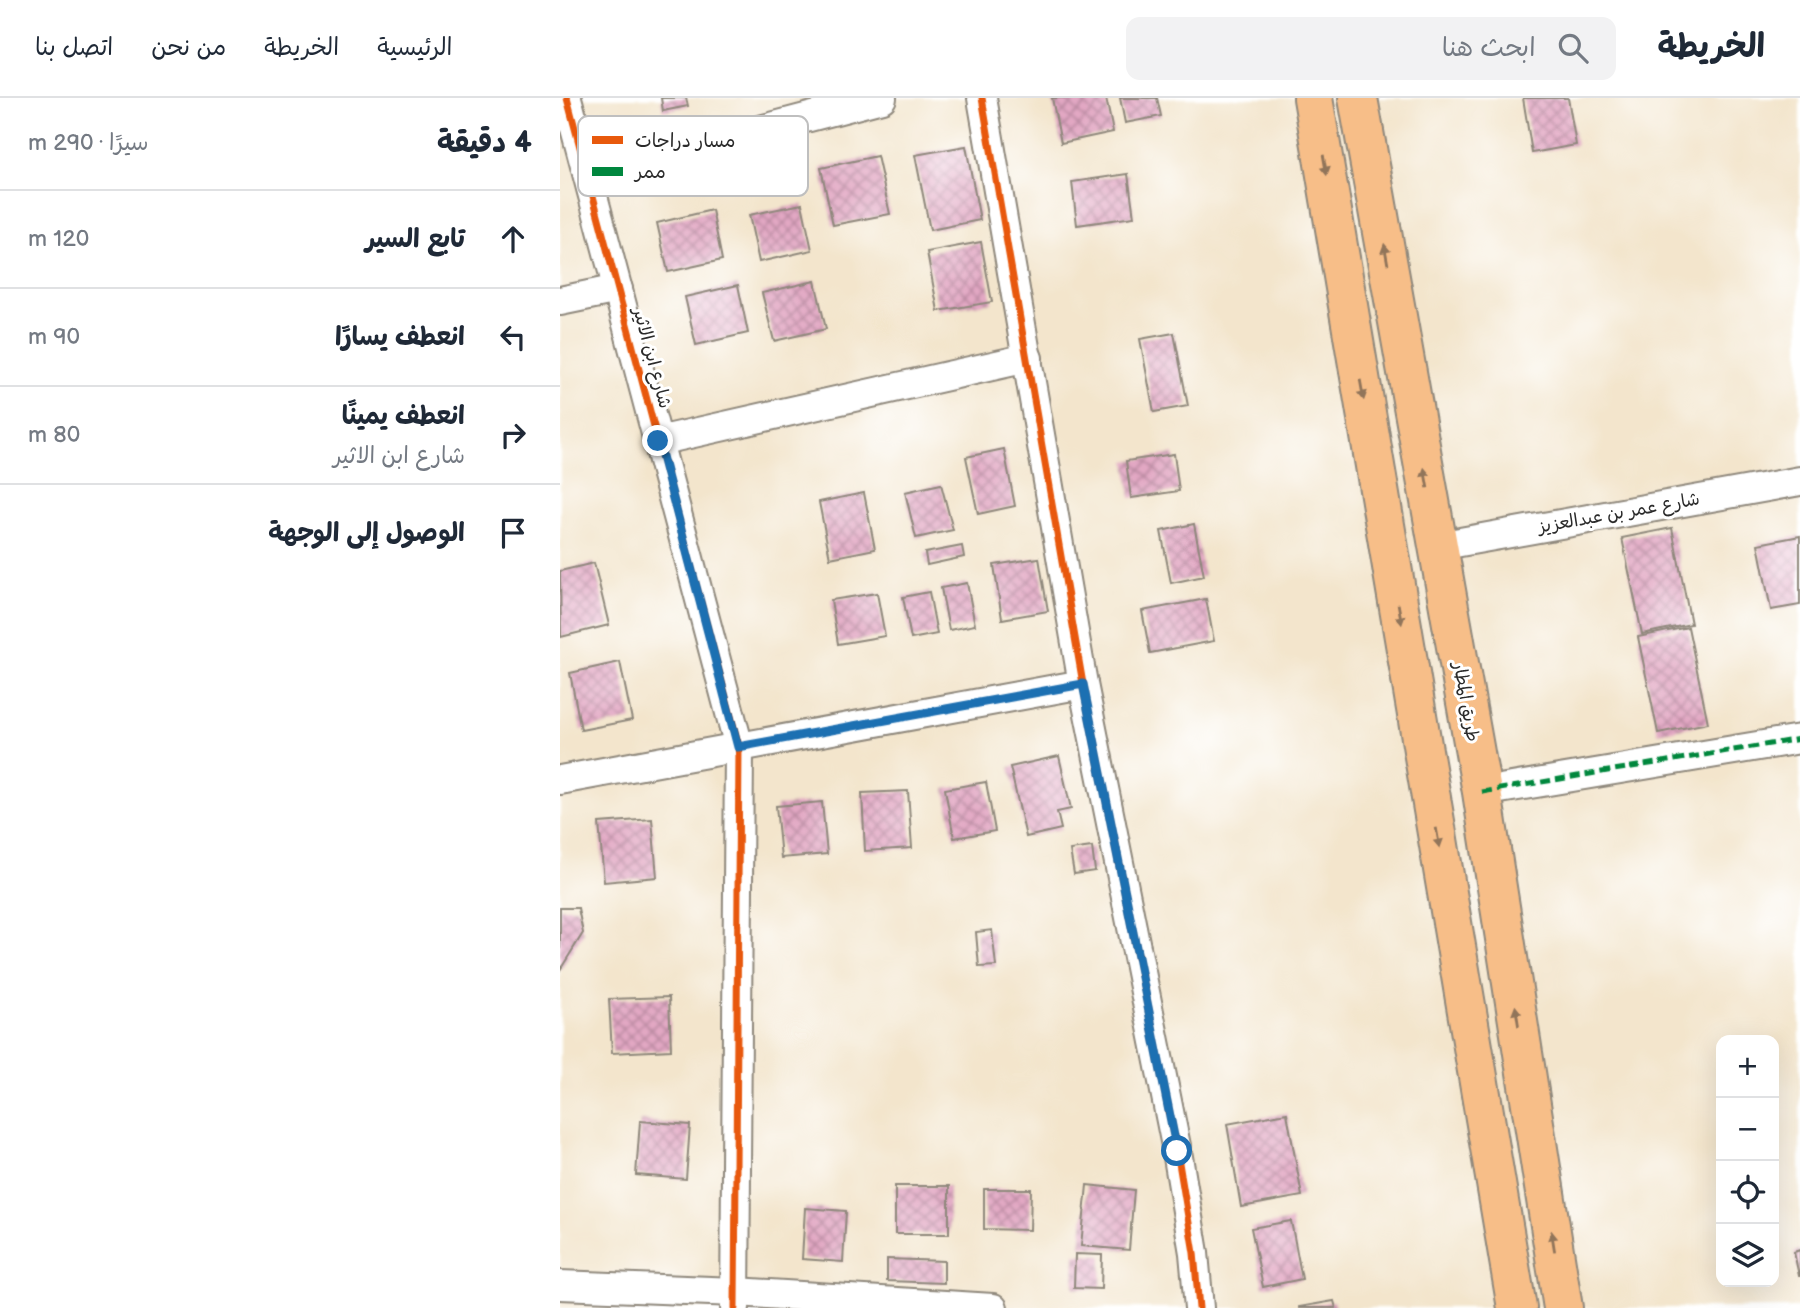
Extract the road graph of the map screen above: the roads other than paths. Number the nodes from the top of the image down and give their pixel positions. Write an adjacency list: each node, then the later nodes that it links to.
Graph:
1 (567, 98): 7 (street, شارع ابن الاثير)
2 (883, 98): 6 (street)
3 (982, 98): 11 (street)
4 (1313, 98): 24 (highway, one-way to 24)
5 (1358, 98): 14 (highway, طريق المطار, one-way to 5)
6 (808, 118)
7 (578, 140)
8 (593, 196): 9 (street, شارع ابن الاثير)
9 (618, 289): 10 (street); 12 (street, شارع ابن الاثير)
10 (560, 301)
11 (1028, 358): 12 (street); 15 (street)
12 (658, 441): 17 (street, شارع ابن الاثير)
13 (1800, 481): 14 (street, شارع عمر بن عبدالعزيز)
14 (1438, 546): 19 (highway, طريق المطار)
15 (1083, 684): 17 (street); 23 (street)
16 (1800, 739): 19 (street)
17 (738, 747): 18 (street); 21 (street, شارع ابن الاثير)
18 (560, 780)
19 (1482, 792): 25 (highway, طريق المطار, one-way to 19)
20 (560, 1285): 21 (street)
21 (736, 1300): 22 (street)
22 (993, 1308)
23 (1199, 1308)
24 (1517, 1308)
25 (1563, 1308)

